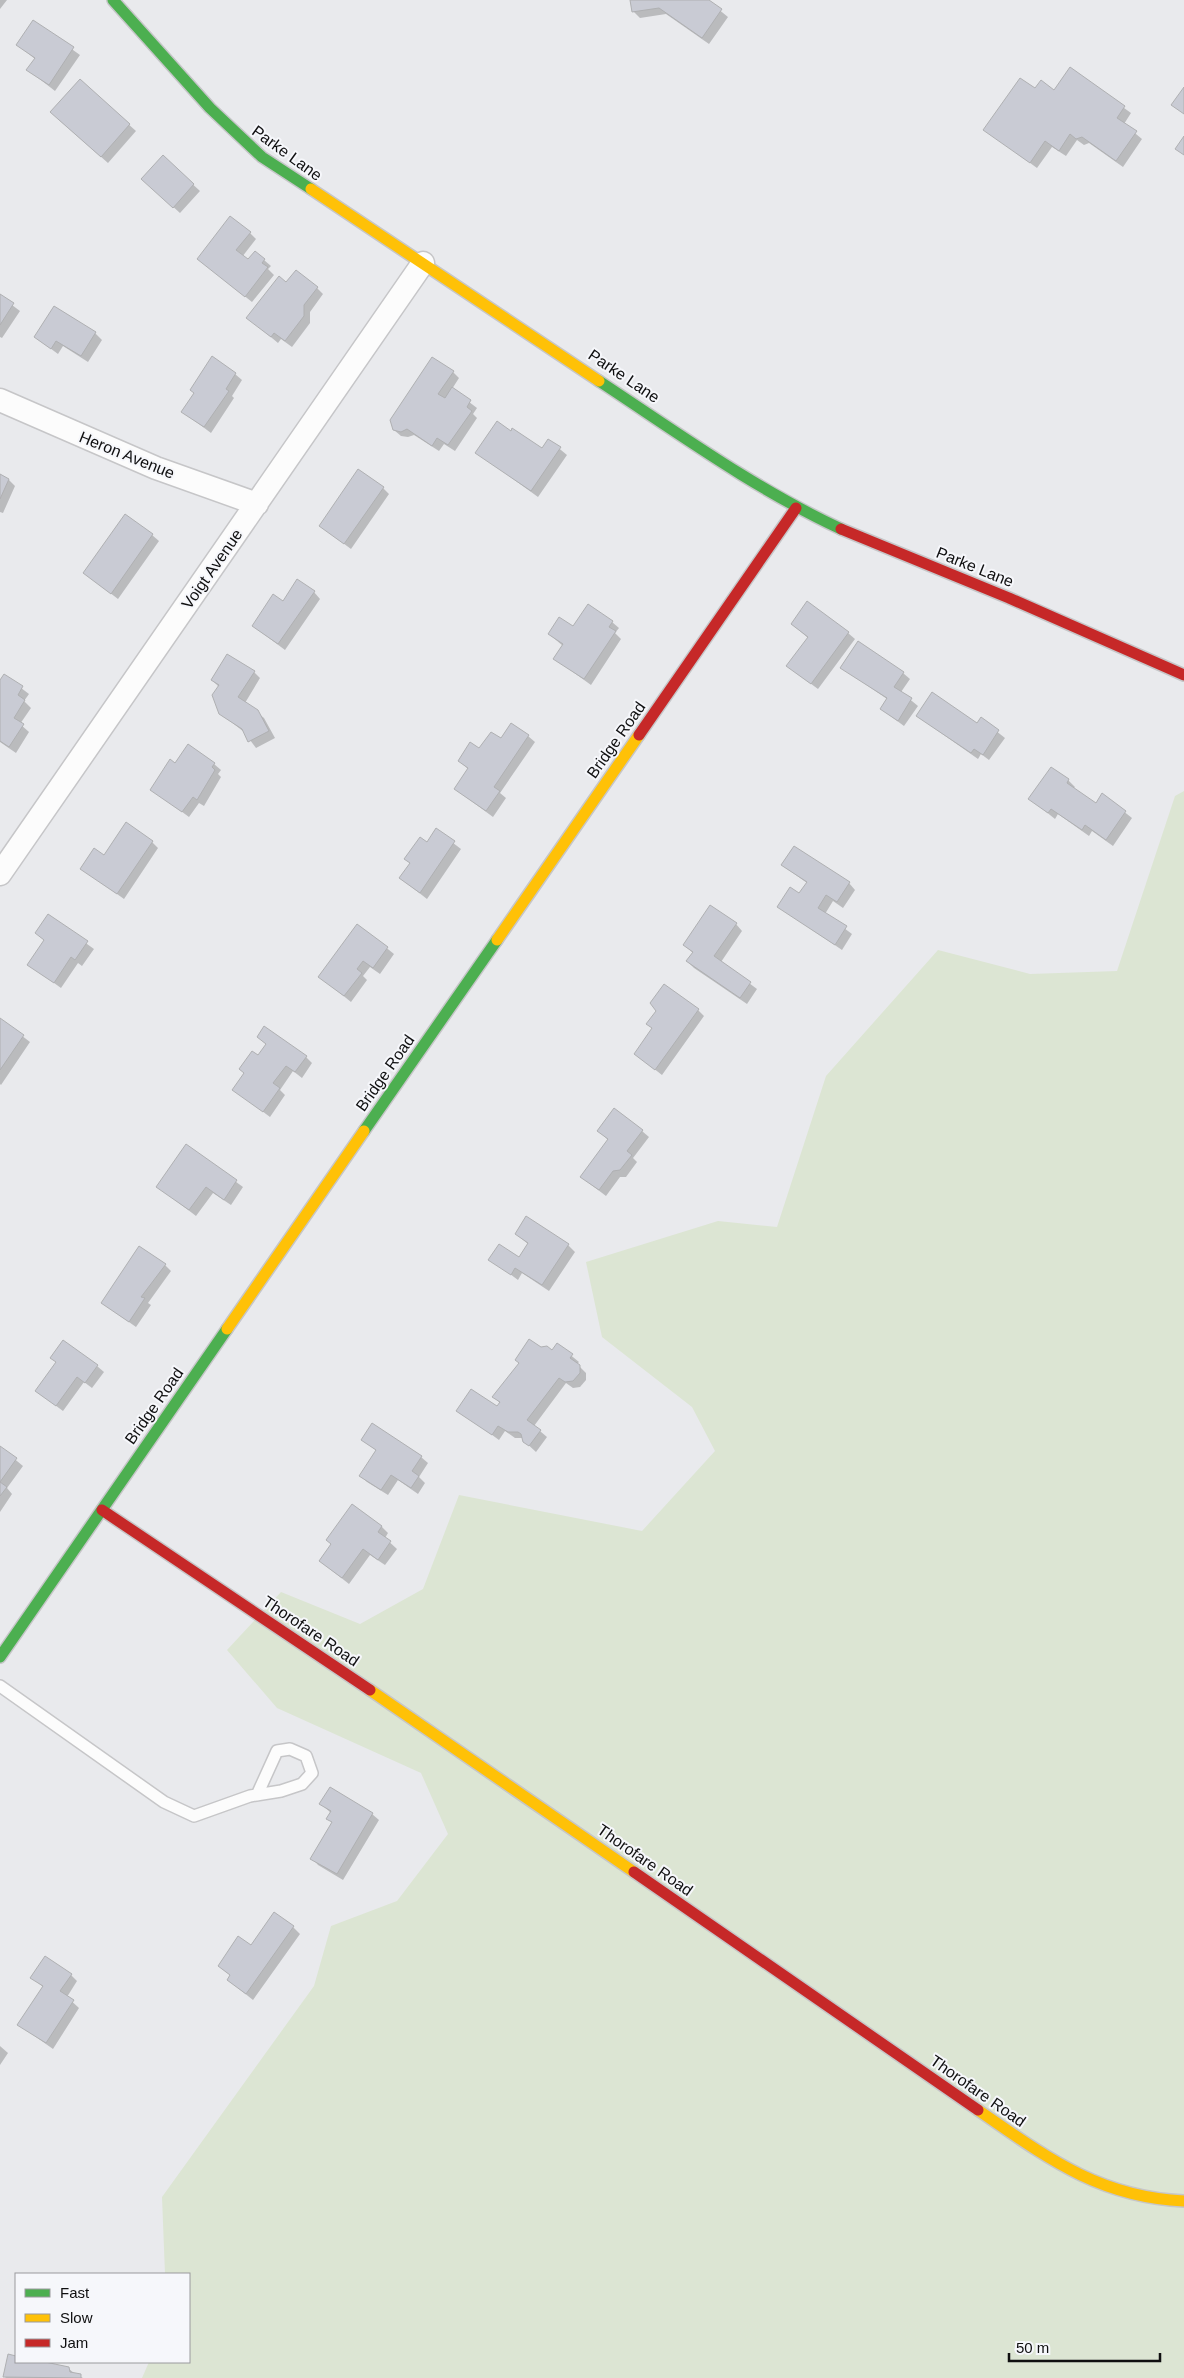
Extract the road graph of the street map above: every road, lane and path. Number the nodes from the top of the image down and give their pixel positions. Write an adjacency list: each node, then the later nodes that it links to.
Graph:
1 (113, 0): 2 (street, Parke Lane)
2 (423, 263): 4 (street, Voigt Avenue); 5 (street, Parke Lane)
3 (0, 400): 4 (street, Heron Avenue)
4 (257, 504): 7 (street, Voigt Avenue)
5 (796, 508): 6 (street, Parke Lane); 9 (street, Bridge Road)
6 (1184, 675)
7 (6, 853): 8 (street, Voigt Avenue)
8 (0, 874)
9 (102, 1510): 10 (street, Bridge Road); 13 (street, Thorofare Road)
10 (0, 1657)
11 (0, 1686): 12 (lane)
12 (257, 1795): 12 (lane)
13 (1184, 2201)

